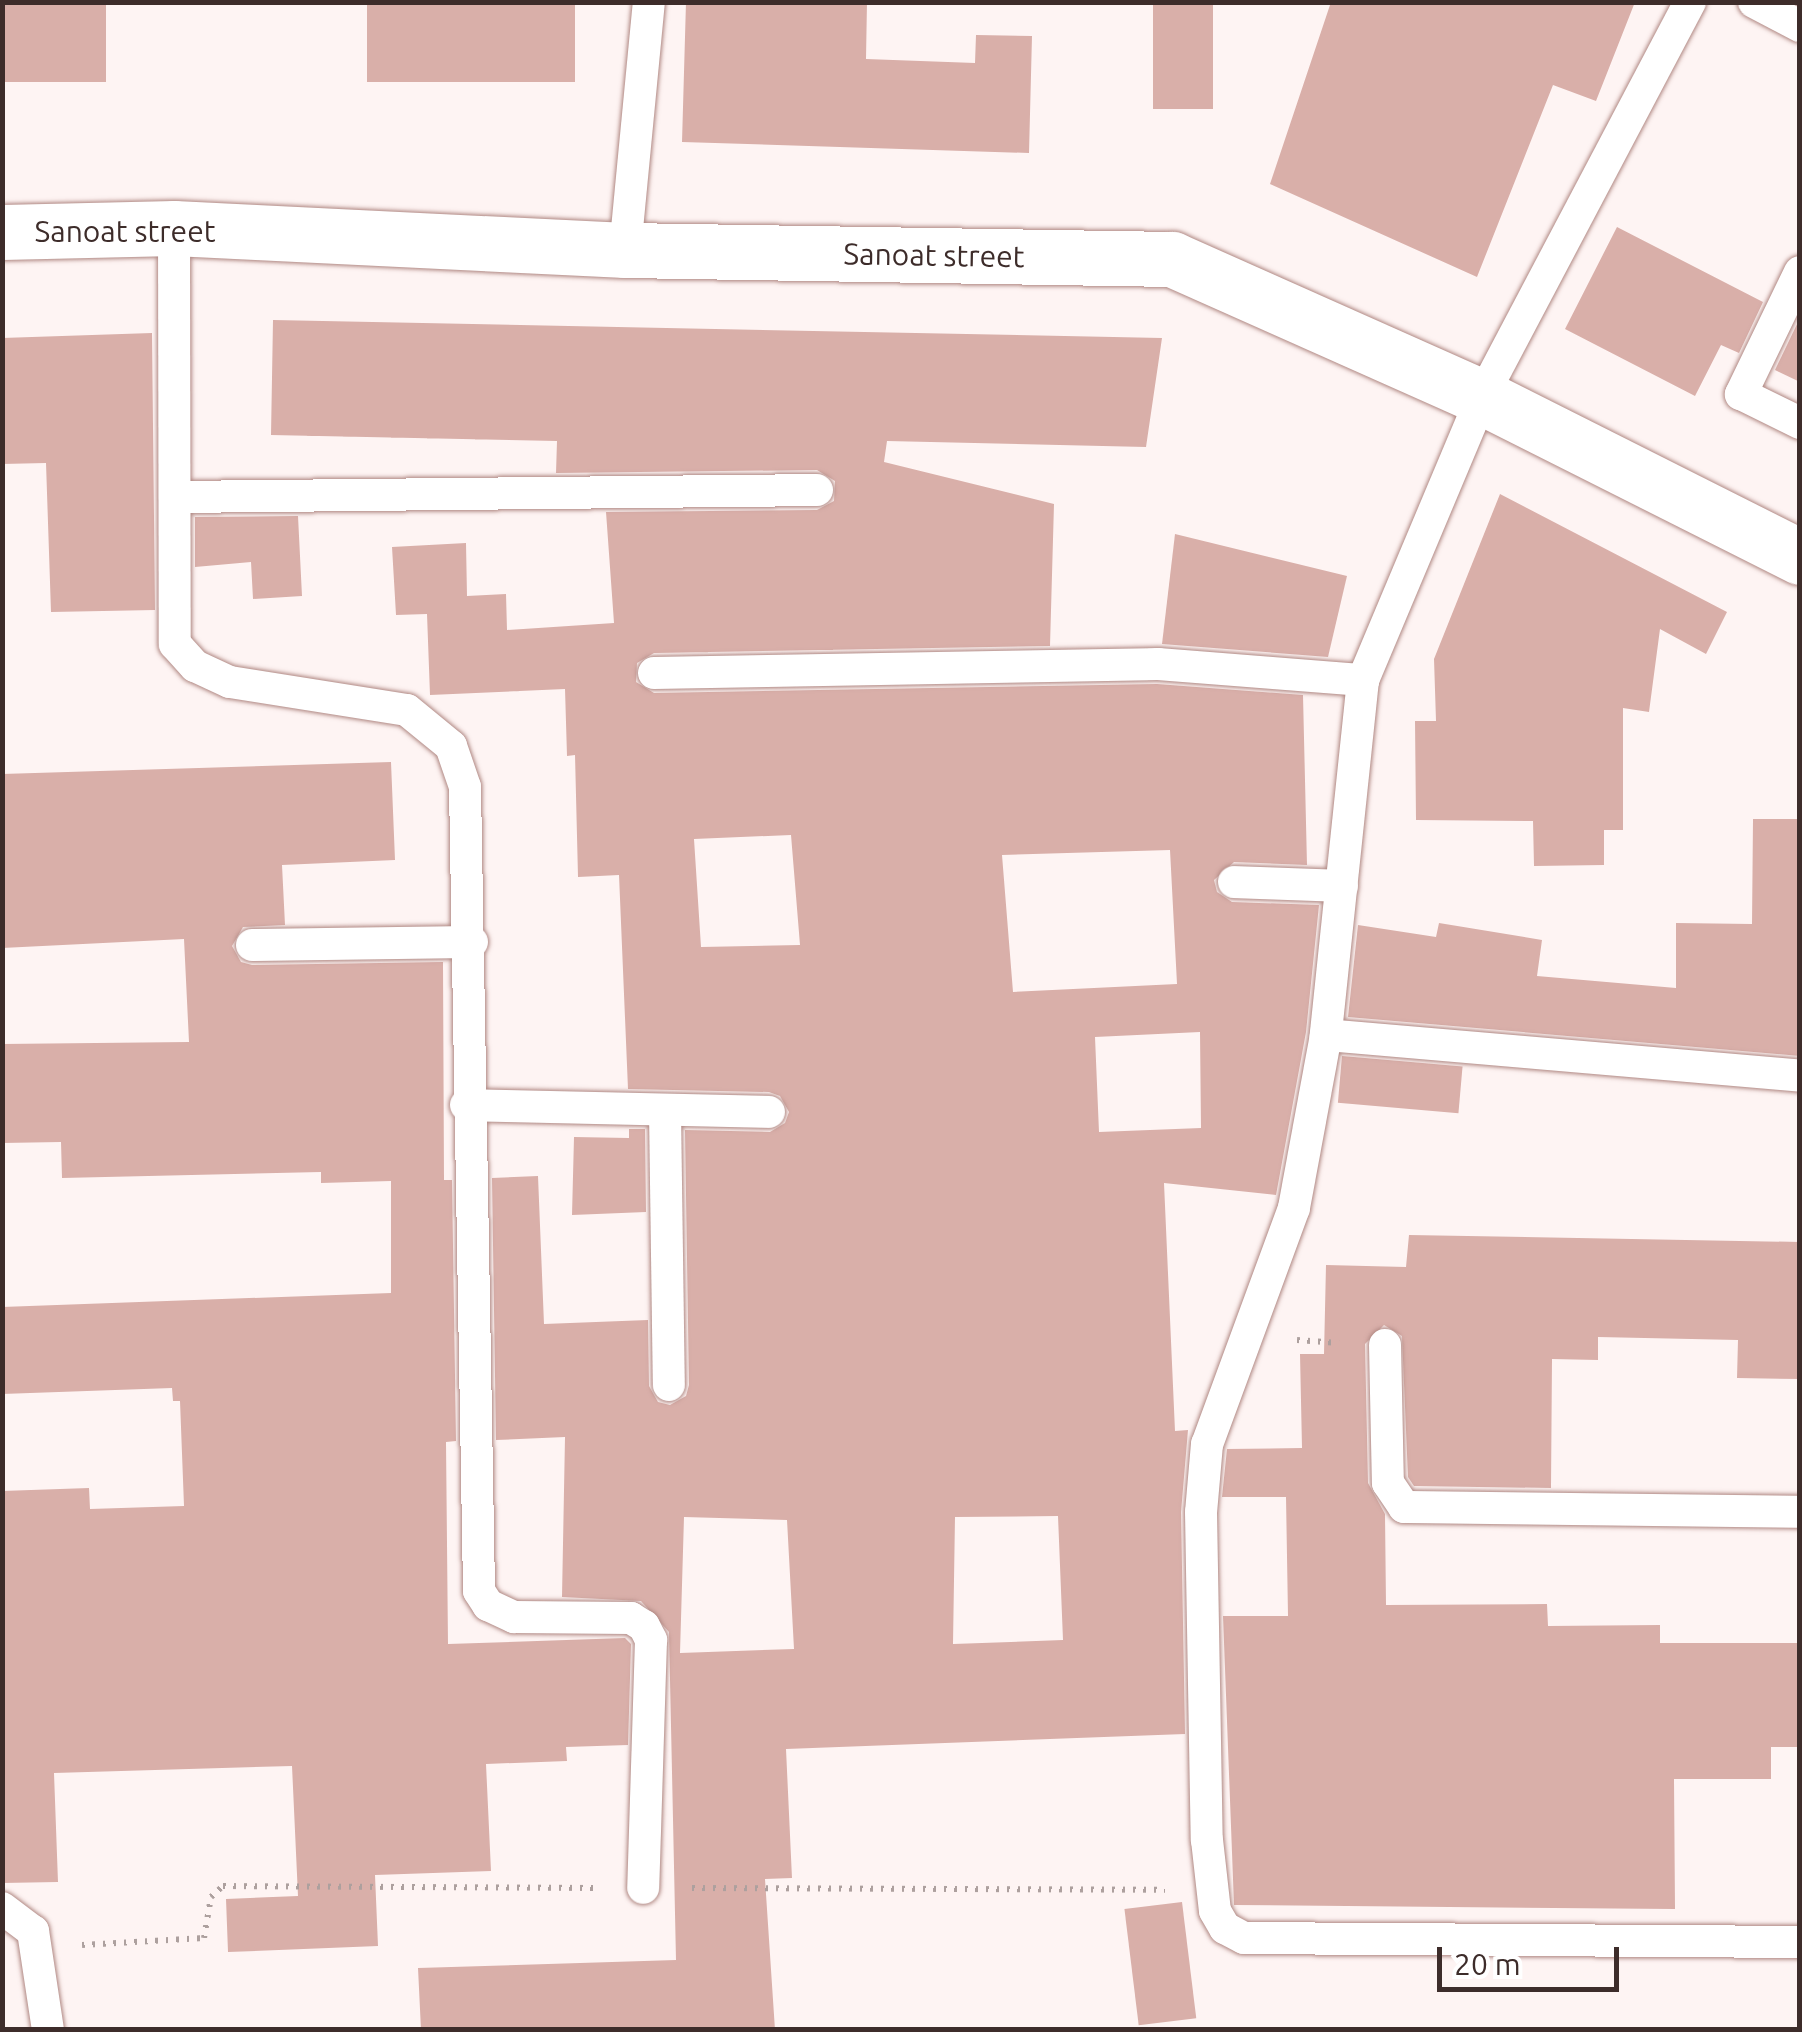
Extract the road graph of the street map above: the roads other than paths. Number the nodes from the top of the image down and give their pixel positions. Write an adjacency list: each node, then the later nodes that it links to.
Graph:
1 (648, 2): 7 (lane)
2 (1690, 2): 9 (lane)
3 (1754, 2): 4 (lane)
4 (1800, 26)
5 (174, 228): 6 (main road, Sanoat street); 7 (main road, Sanoat street); 12 (lane)
6 (2, 232)
7 (625, 250): 9 (main road, Sanoat street)
8 (1800, 272): 10 (lane)
9 (1482, 398): 13 (main road, Sanoat street); 15 (lane)
10 (1800, 424)
11 (817, 490): 12 (lane)
12 (175, 497): 18 (lane)
13 (1800, 557)
14 (654, 673): 15 (lane)
15 (1364, 680): 17 (lane)
16 (1234, 882): 17 (lane)
17 (1342, 886): 20 (lane)
18 (472, 942): 19 (lane); 22 (lane)
19 (252, 945)
20 (1326, 1036): 21 (lane); 30 (lane)
21 (1800, 1076)
22 (466, 1104): 23 (lane); 28 (lane)
23 (665, 1111): 24 (lane); 26 (lane)
24 (770, 1112)
25 (1386, 1345): 27 (lane)
26 (669, 1386)
27 (1800, 1512)
28 (642, 1888)
29 (2, 1908): 31 (lane)
30 (1800, 1942)
31 (48, 2030)

